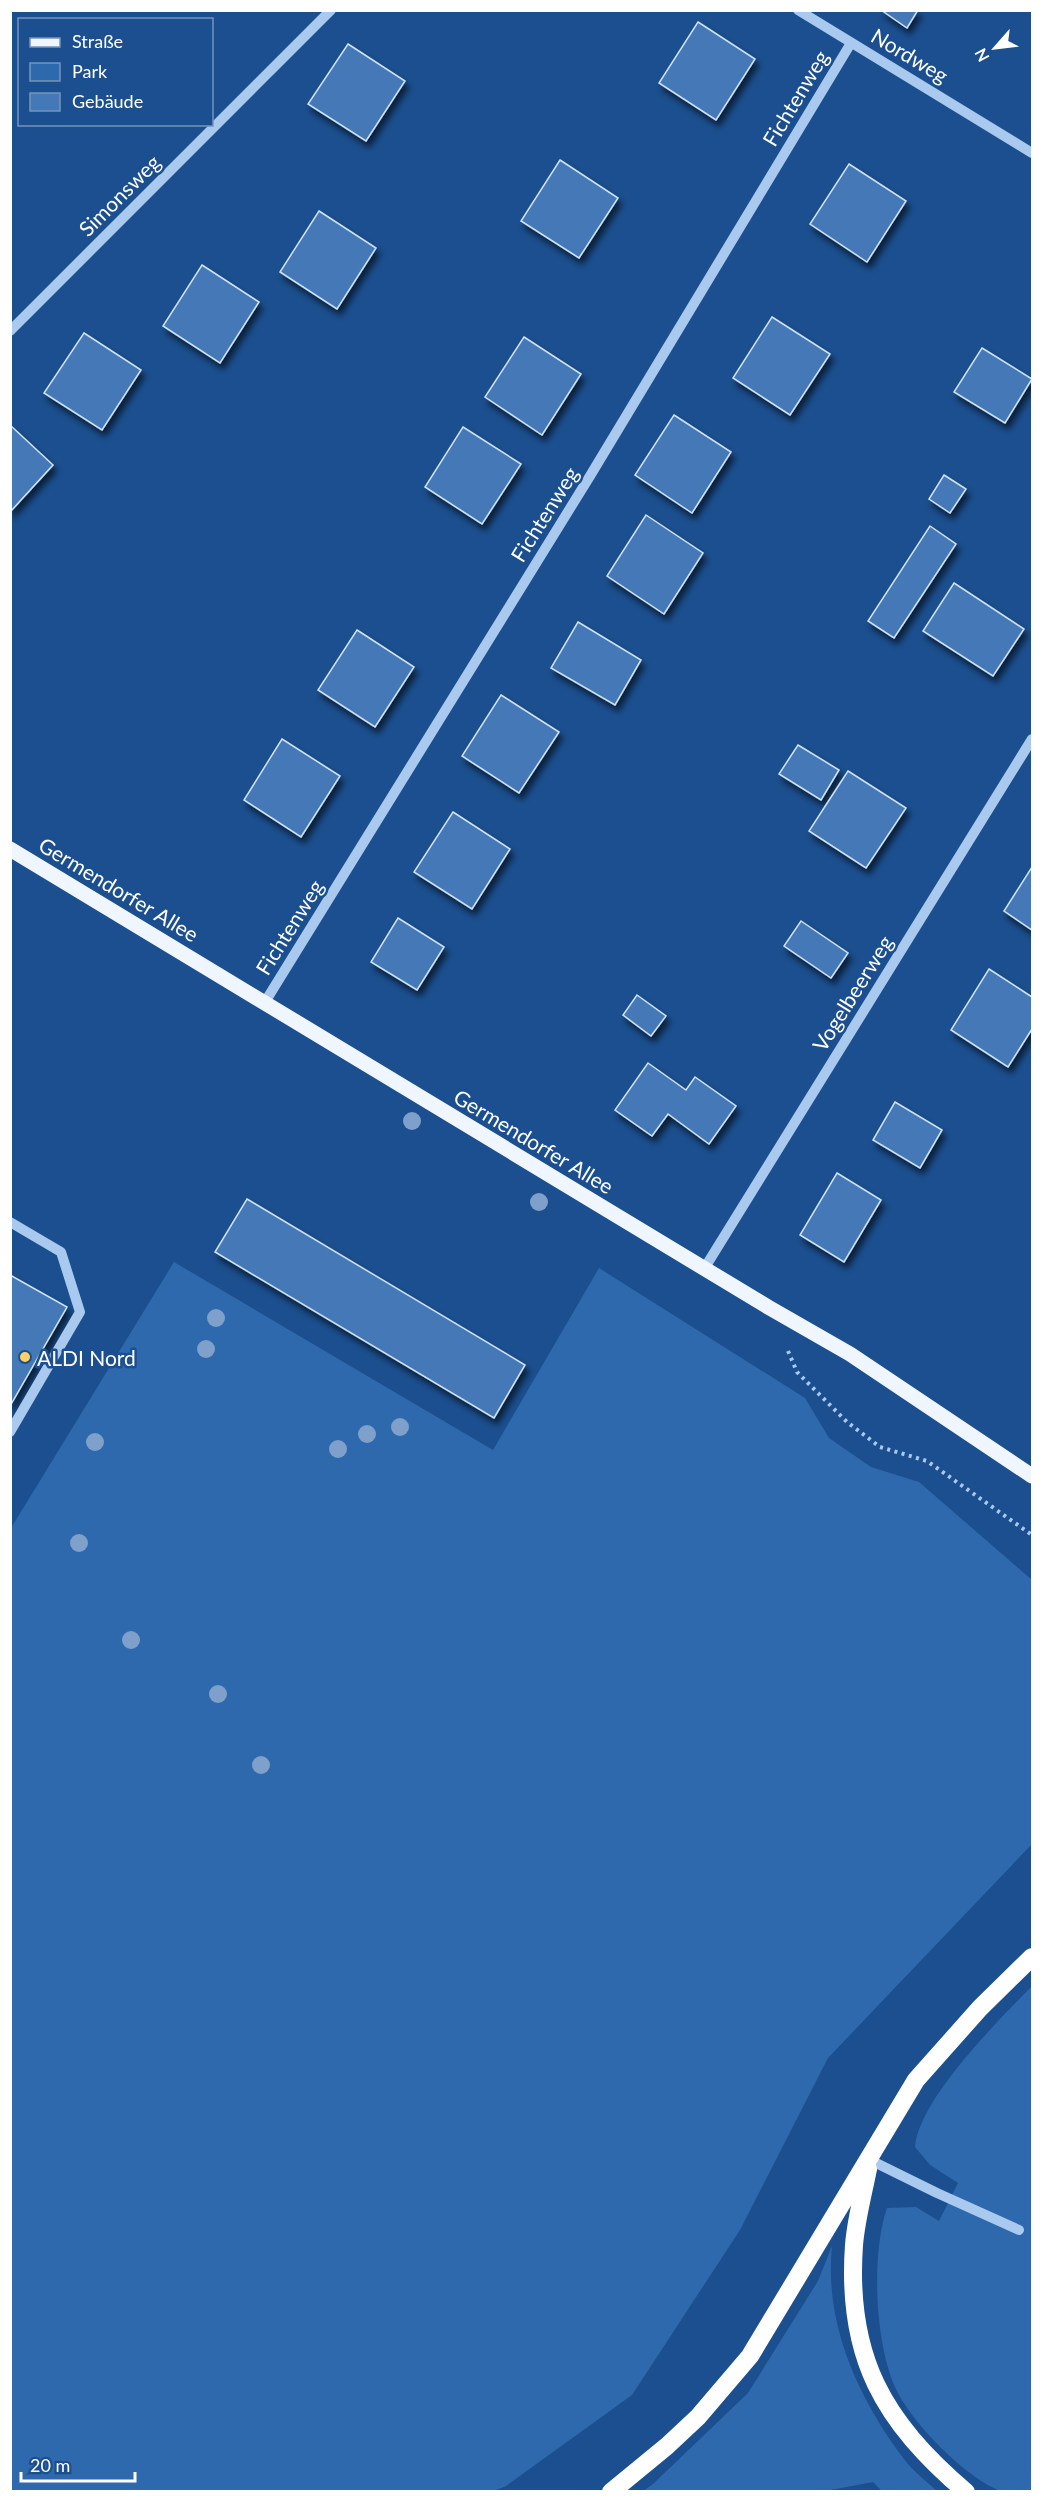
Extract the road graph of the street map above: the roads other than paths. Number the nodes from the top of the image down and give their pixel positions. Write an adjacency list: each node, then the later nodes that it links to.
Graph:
1 (332, 10): 5 (street, Simonsweg)
2 (798, 10): 3 (street, Nordweg)
3 (851, 43): 4 (street, Nordweg); 8 (street, Fichtenweg)
4 (1032, 153)
5 (10, 331)
6 (1032, 739): 10 (street, Vogelbeerweg)
7 (10, 849): 8 (main road, Germendorfer Allee)
8 (265, 1002): 10 (main road, Germendorfer Allee)
9 (10, 1221): 11 (street)
10 (704, 1269): 12 (main road, Germendorfer Allee)
11 (10, 1432)
12 (1032, 1476)
13 (1032, 1957): 14 (highway)
14 (870, 2160): 15 (street); 16 (highway); 17 (highway)
15 (1019, 2230)
16 (611, 2492)
17 (966, 2492)

